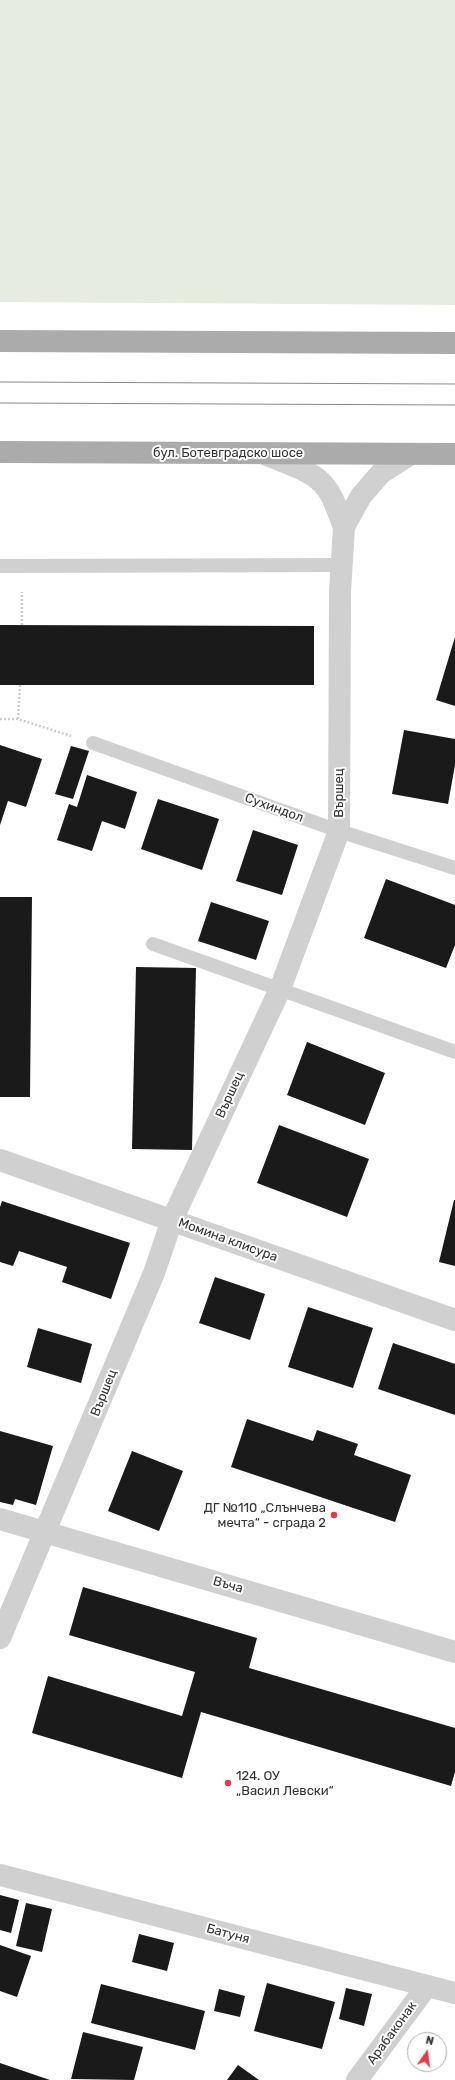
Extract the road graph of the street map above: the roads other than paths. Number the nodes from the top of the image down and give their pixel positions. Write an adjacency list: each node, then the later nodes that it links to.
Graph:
1 (0, 341): 2 (main road)
2 (455, 343)
3 (0, 452): 4 (main road, бул. Ботевградско шосе)
4 (262, 453): 5 (main road, бул. Ботевградско шосе); 7 (street, Вършец)
5 (411, 454): 6 (main road, бул. Ботевградско шосе); 7 (street, Вършец)
6 (455, 454)
7 (344, 527): 8 (street, Вършец)
8 (341, 565): 9 (lane); 11 (street, Вършец)
9 (0, 566)
10 (93, 743): 11 (lane, Сухиндол)
11 (339, 831): 12 (lane, Сухиндол); 14 (street, Вършец)
12 (455, 868)
13 (153, 944): 14 (lane)
14 (280, 989): 15 (lane); 17 (street, Вършец)
15 (455, 1052)
16 (0, 1160): 17 (street, Момина клисура)
17 (172, 1220): 18 (street, Момина клисура); 20 (street, Вършец)
18 (455, 1320)
19 (0, 1519): 20 (street, Въча)
20 (46, 1532): 21 (street, Вършец); 22 (street, Въча)
21 (0, 1638)
22 (455, 1652)
23 (0, 1875): 24 (street, Батуня)
24 (427, 1986): 25 (street, Батуня); 26 (street, Арабаконак)
25 (455, 1994)
26 (357, 2080)

